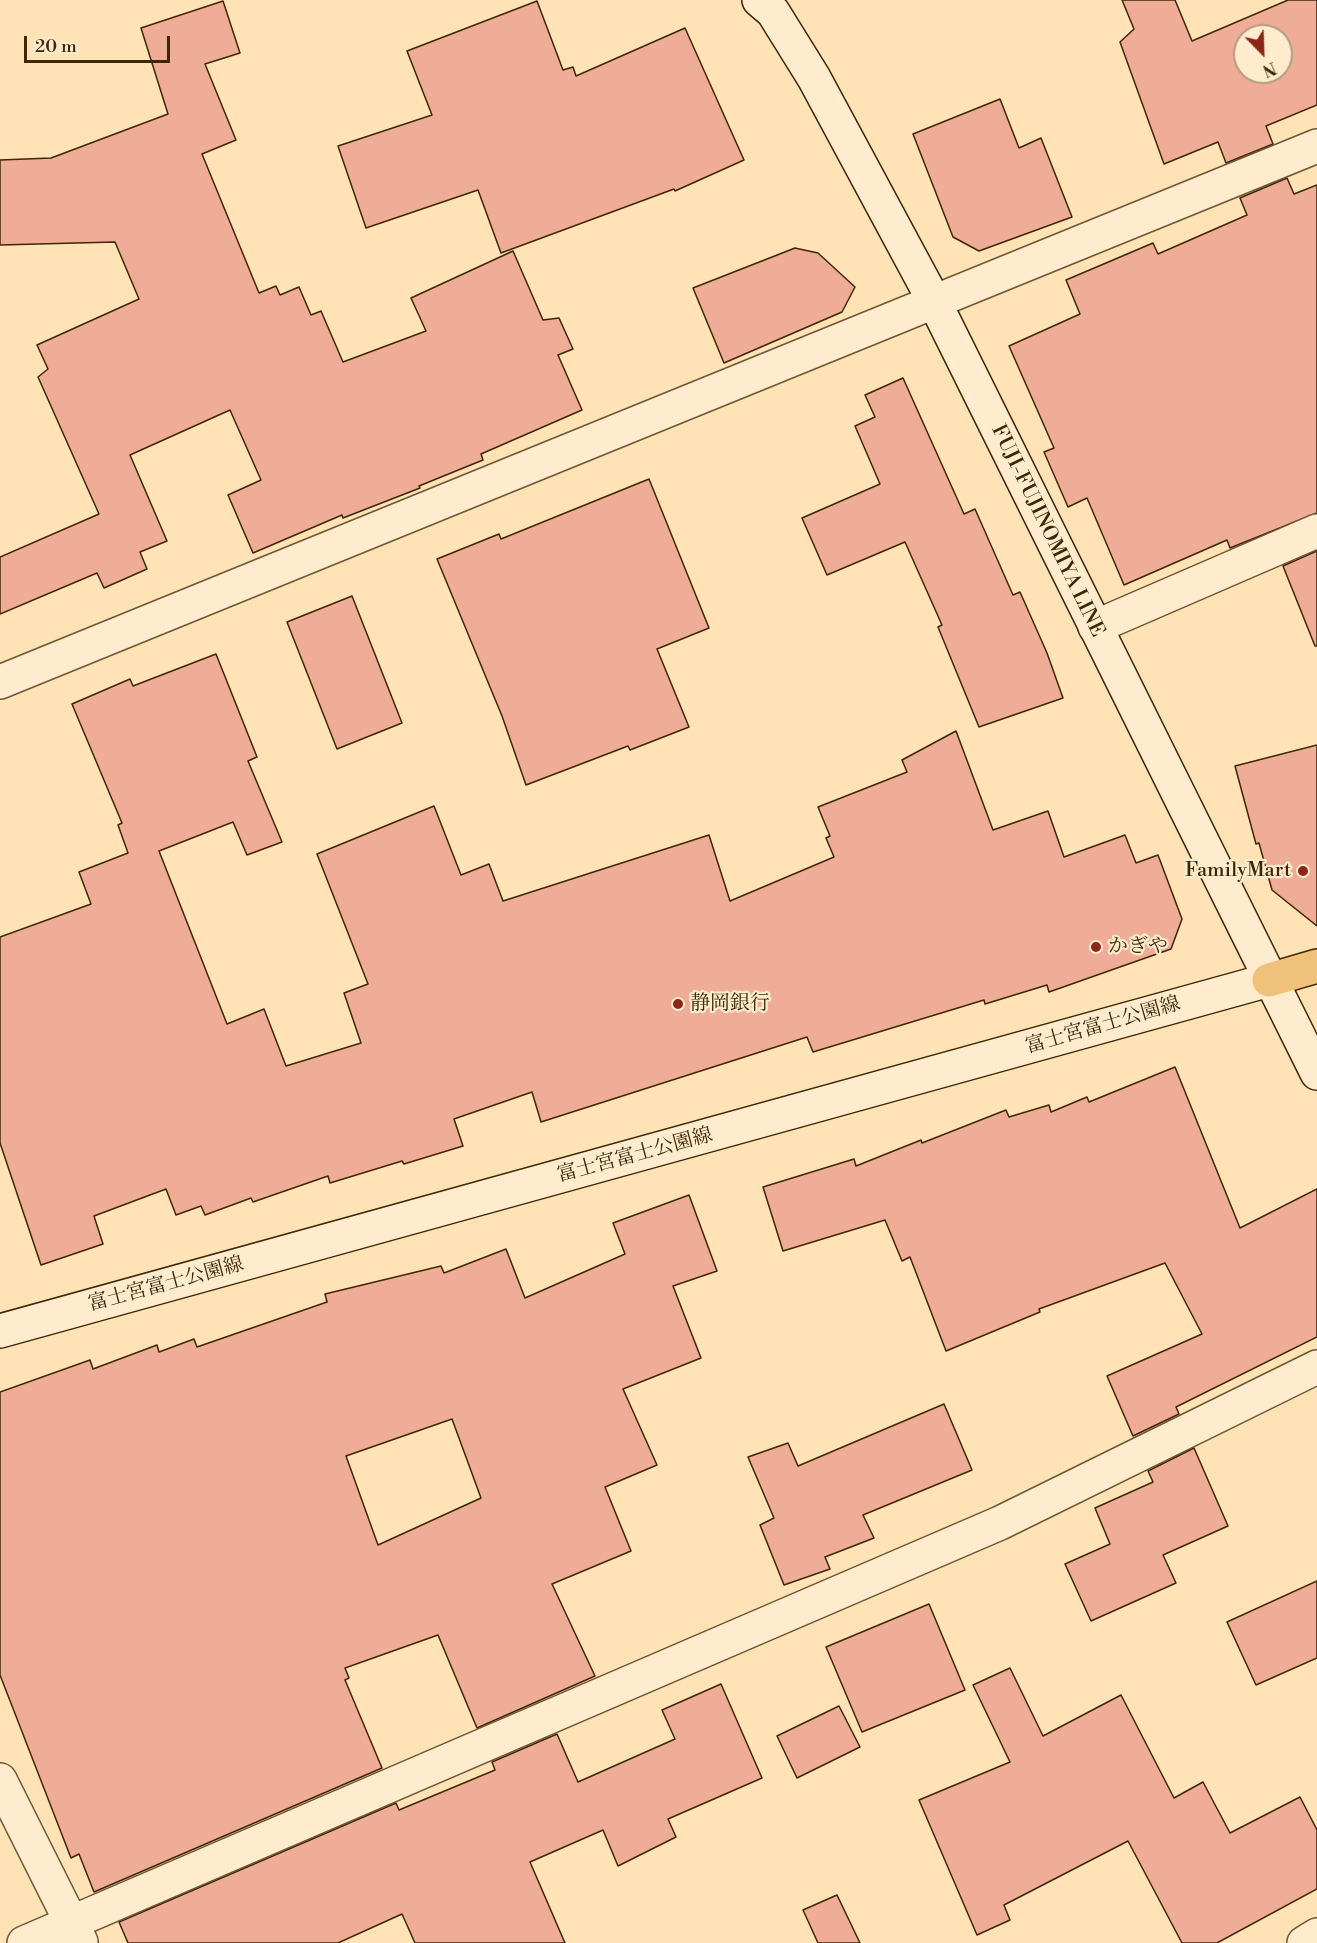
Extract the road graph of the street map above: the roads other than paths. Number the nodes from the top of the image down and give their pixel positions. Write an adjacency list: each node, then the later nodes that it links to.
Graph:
1 (759, 0): 3 (street, FUJI-FUJINOMIYA LINE)
2 (1317, 146): 3 (street)
3 (934, 302): 5 (street, FUJI-FUJINOMIYA LINE); 6 (street)
4 (1317, 531): 5 (street)
5 (1095, 627): 8 (street, FUJI-FUJINOMIYA LINE)
6 (0, 682)
7 (1317, 966): 8 (main road)
8 (1269, 980): 9 (street, FUJI-FUJINOMIYA LINE); 10 (street, 富士宮富士公園線)
9 (1317, 1073)
10 (0, 1331)
11 (1317, 1367): 13 (street)
12 (0, 1780): 13 (street)
13 (77, 1933): 15 (street)
14 (1317, 1935): 16 (street)
15 (24, 1943)
16 (1304, 1943)

